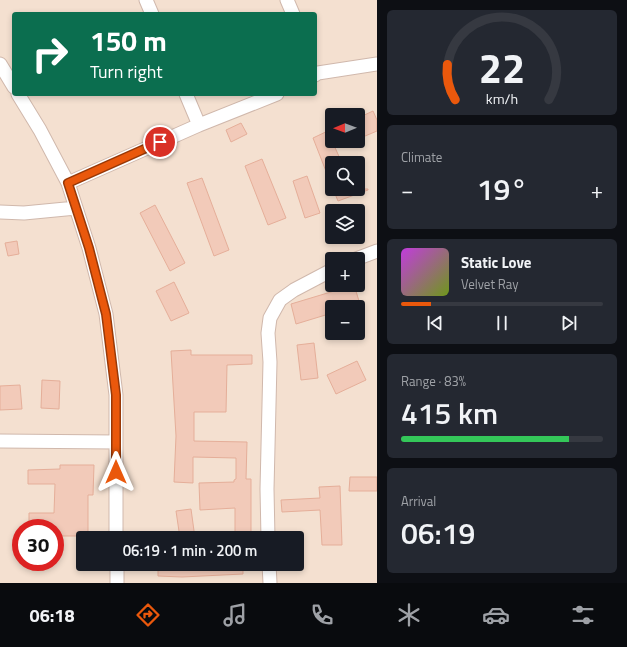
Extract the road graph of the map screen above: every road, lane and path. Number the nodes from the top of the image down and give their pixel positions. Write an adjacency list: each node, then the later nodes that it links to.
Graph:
1 (146, 0): 3 (street)
2 (287, 0): 4 (street)
3 (151, 12)
4 (291, 12)
5 (0, 64): 8 (street)
6 (377, 64): 7 (street)
7 (317, 71)
8 (12, 84)
9 (19, 96): 13 (street)
10 (187, 96): 12 (street)
11 (272, 96): 12 (street)
12 (199, 126): 13 (street)
13 (68, 183): 14 (street)
14 (76, 208): 15 (street); 20 (street)
15 (0, 212)
16 (377, 251): 17 (street)
17 (365, 256)
18 (325, 274): 22 (street)
19 (0, 441): 20 (street)
20 (116, 442): 21 (street)
21 (116, 531)
22 (268, 531)
23 (117, 571): 25 (street)
24 (269, 571): 26 (street)
25 (117, 583)
26 (270, 583)

